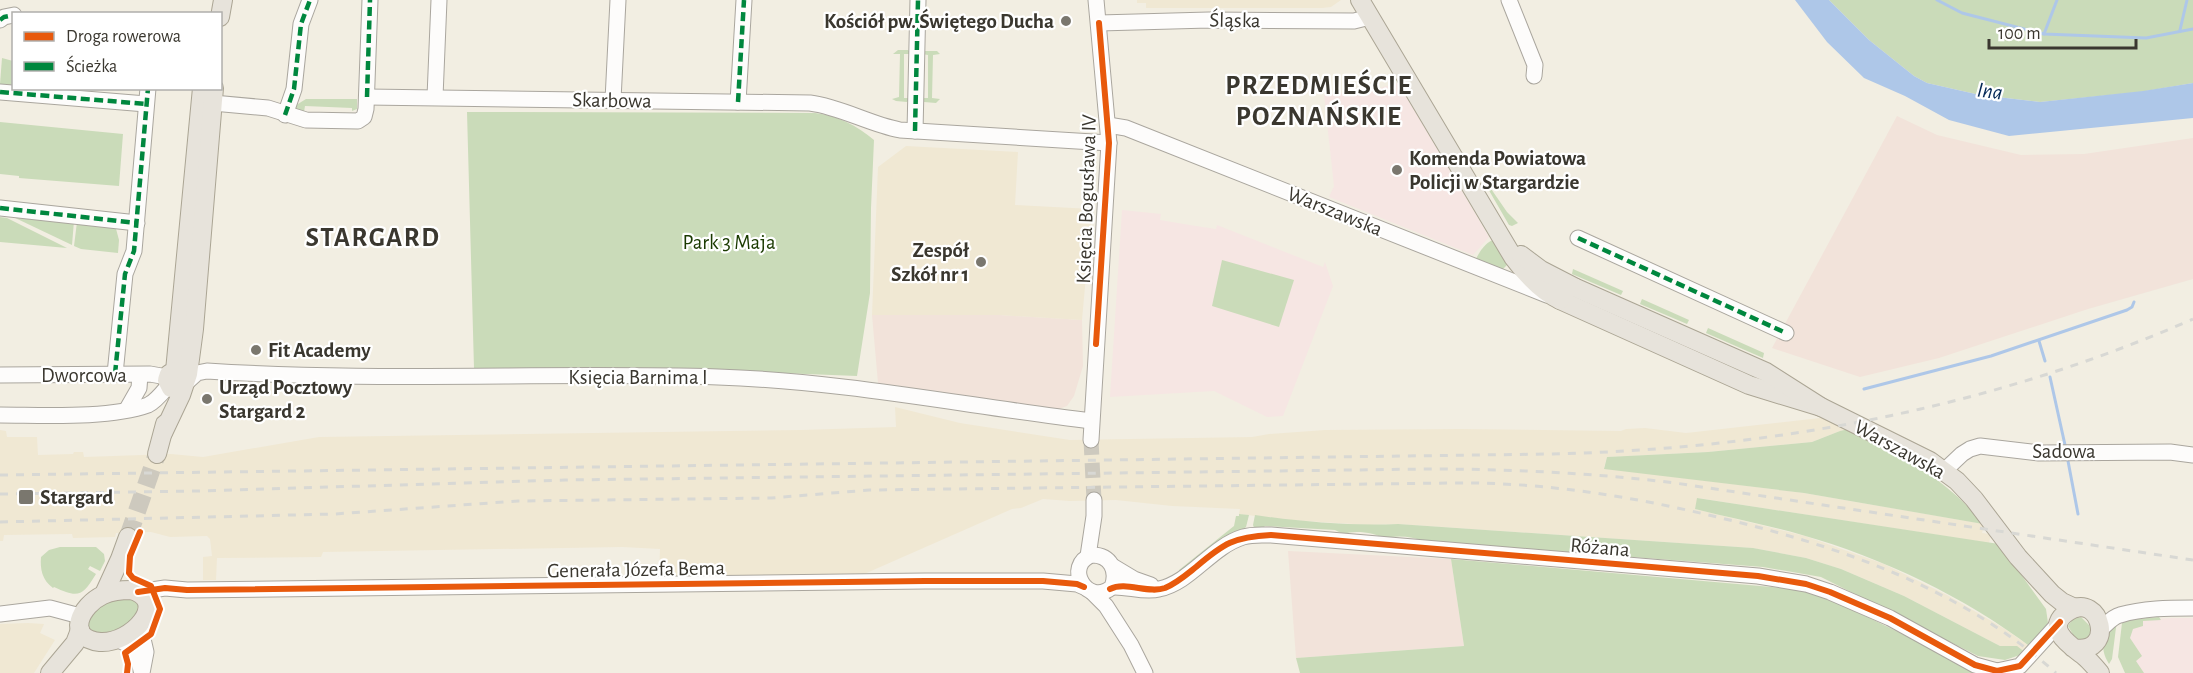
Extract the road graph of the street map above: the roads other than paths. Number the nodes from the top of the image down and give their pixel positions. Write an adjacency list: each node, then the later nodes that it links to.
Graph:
1 (309, 0): 20 (street)
2 (370, 0): 16 (street)
3 (439, 0): 17 (street)
4 (618, 0): 18 (street)
5 (744, 0): 19 (street)
6 (918, 0): 22 (street)
7 (1094, 0): 11 (street, Księcia Bogusława IV)
8 (1360, 0): 10 (main road)
9 (1509, 0): 12 (street)
10 (1370, 17): 11 (street, Śląska); 27 (main road)
11 (1098, 21): 21 (street, Księcia Bogusława IV)
12 (1534, 76)
13 (0, 92): 15 (street)
14 (210, 93): 20 (street); 36 (main road)
15 (147, 96): 25 (street)
16 (367, 97): 17 (street, Skarbowa); 20 (street)
17 (435, 98): 18 (street, Skarbowa)
18 (613, 100): 19 (street, Skarbowa)
19 (738, 102): 22 (street, Skarbowa)
20 (285, 115)
21 (1108, 125): 23 (street, Księcia Bogusława IV); 28 (street, Warszawska)
22 (915, 131): 23 (street, Skarbowa)
23 (1108, 147): 42 (street, Księcia Bogusława IV)
24 (0, 208): 25 (street)
25 (136, 222): 33 (street)
26 (1578, 238): 31 (street)
27 (1521, 260): 28 (street); 29 (main road, Warszawska); 30 (main road)
28 (1504, 279): 30 (street, Warszawska)
29 (1576, 288): 30 (main road); 32 (main road, Warszawska)
30 (1557, 299): 37 (main road, Warszawska)
31 (1786, 333)
32 (1766, 372): 37 (main road); 39 (main road, Warszawska)
33 (115, 374): 34 (street, Dworcowa); 35 (street, Dworcowa)
34 (0, 375)
35 (140, 375): 36 (street, Dworcowa); 40 (street)
36 (177, 382): 38 (street); 42 (street, Księcia Barnima I); 43 (main road)
37 (1749, 385): 39 (main road, Warszawska)
38 (150, 405): 40 (street); 43 (street)
39 (1821, 407): 47 (main road, Warszawska)
40 (127, 409): 41 (street)
41 (0, 415)
42 (1091, 421): 44 (street, Księcia Bogusława IV)
43 (163, 434): 45 (main road)
44 (1091, 440)
45 (157, 454)
46 (2193, 455): 47 (street, Sadowa)
47 (1944, 471): 63 (main road, Warszawska)
48 (1094, 500): 49 (street)
49 (1094, 516): 52 (street); 53 (street)
50 (128, 537): 51 (main road)
51 (120, 559): 59 (main road); 60 (main road)
52 (1084, 562): 53 (street); 54 (street, Generała Józefa Bema); 57 (street)
53 (1110, 564): 55 (street); 56 (street)
54 (1043, 581): 57 (street, Generała Józefa Bema); 58 (street, Generała Józefa Bema)
55 (1111, 588): 56 (street); 57 (street); 71 (street)
56 (1165, 588): 69 (street, Różana)
57 (1088, 589): 71 (street)
58 (187, 590): 59 (street, Generała Józefa Bema); 65 (street, Generała Józefa Bema)
59 (134, 591): 60 (main road); 65 (main road)
60 (104, 594): 64 (main road)
61 (2193, 608): 66 (street)
62 (0, 614): 64 (street)
63 (2066, 616): 66 (main road); 69 (street, Różana); 70 (main road)
64 (80, 623): 68 (main road); 72 (main road)
65 (142, 624): 67 (main road); 74 (street)
66 (2097, 628): 70 (main road); 77 (main road)
67 (116, 640): 68 (main road); 74 (street)
68 (98, 641): 73 (main road)
69 (2043, 642): 70 (street)
70 (2068, 644): 76 (main road)
71 (1131, 645): 75 (street)
72 (50, 673)
73 (63, 673)
74 (141, 673)
75 (1145, 673)
76 (2100, 673)
77 (2112, 673)

